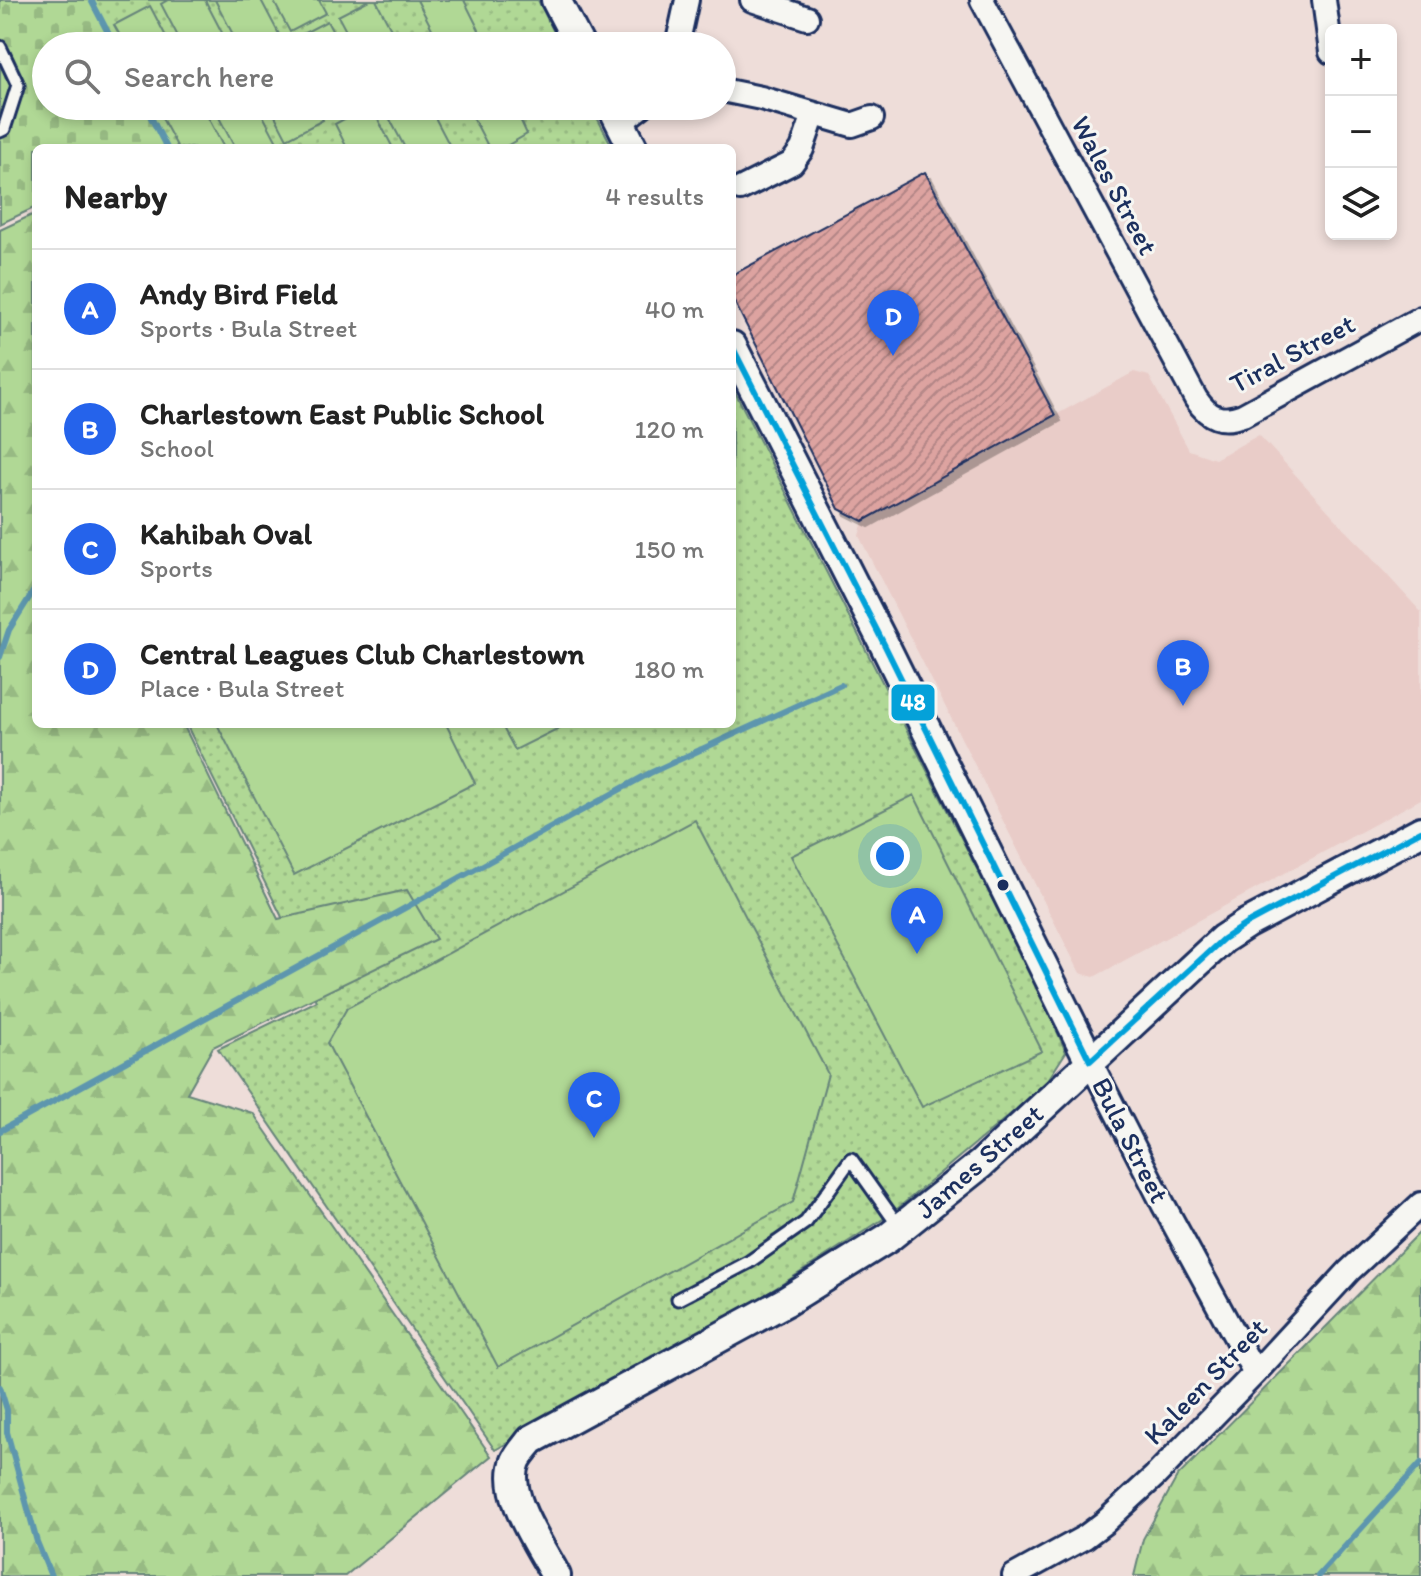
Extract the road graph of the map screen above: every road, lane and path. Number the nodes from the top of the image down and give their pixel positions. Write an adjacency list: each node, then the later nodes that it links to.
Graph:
1 (556, 0): 8 (street)
2 (687, 0): 9 (street)
3 (752, 0): 6 (street)
4 (982, 0): 20 (street, Wales Street)
5 (1324, 0): 7 (street)
6 (807, 18)
7 (1327, 24)
8 (573, 32)
9 (680, 32)
10 (0, 47): 15 (lane)
11 (736, 93): 12 (street)
12 (814, 114): 13 (street); 17 (street)
13 (872, 118)
14 (627, 120): 16 (street)
15 (0, 131)
16 (632, 144)
17 (740, 189)
18 (1421, 318): 20 (street, Tiral Street)
19 (736, 354): 22 (street, Bula Street)
20 (1196, 399)
21 (1421, 831): 22 (street, James Street)
22 (1090, 1061): 24 (street, James Street); 26 (street, Bula Street)
23 (1421, 1204): 26 (street, Kaleen Street)
24 (901, 1228): 25 (lane); 27 (street, James Street)
25 (678, 1299)
26 (1255, 1373): 28 (street, Kaleen Street)
27 (556, 1576)
28 (1014, 1576)

